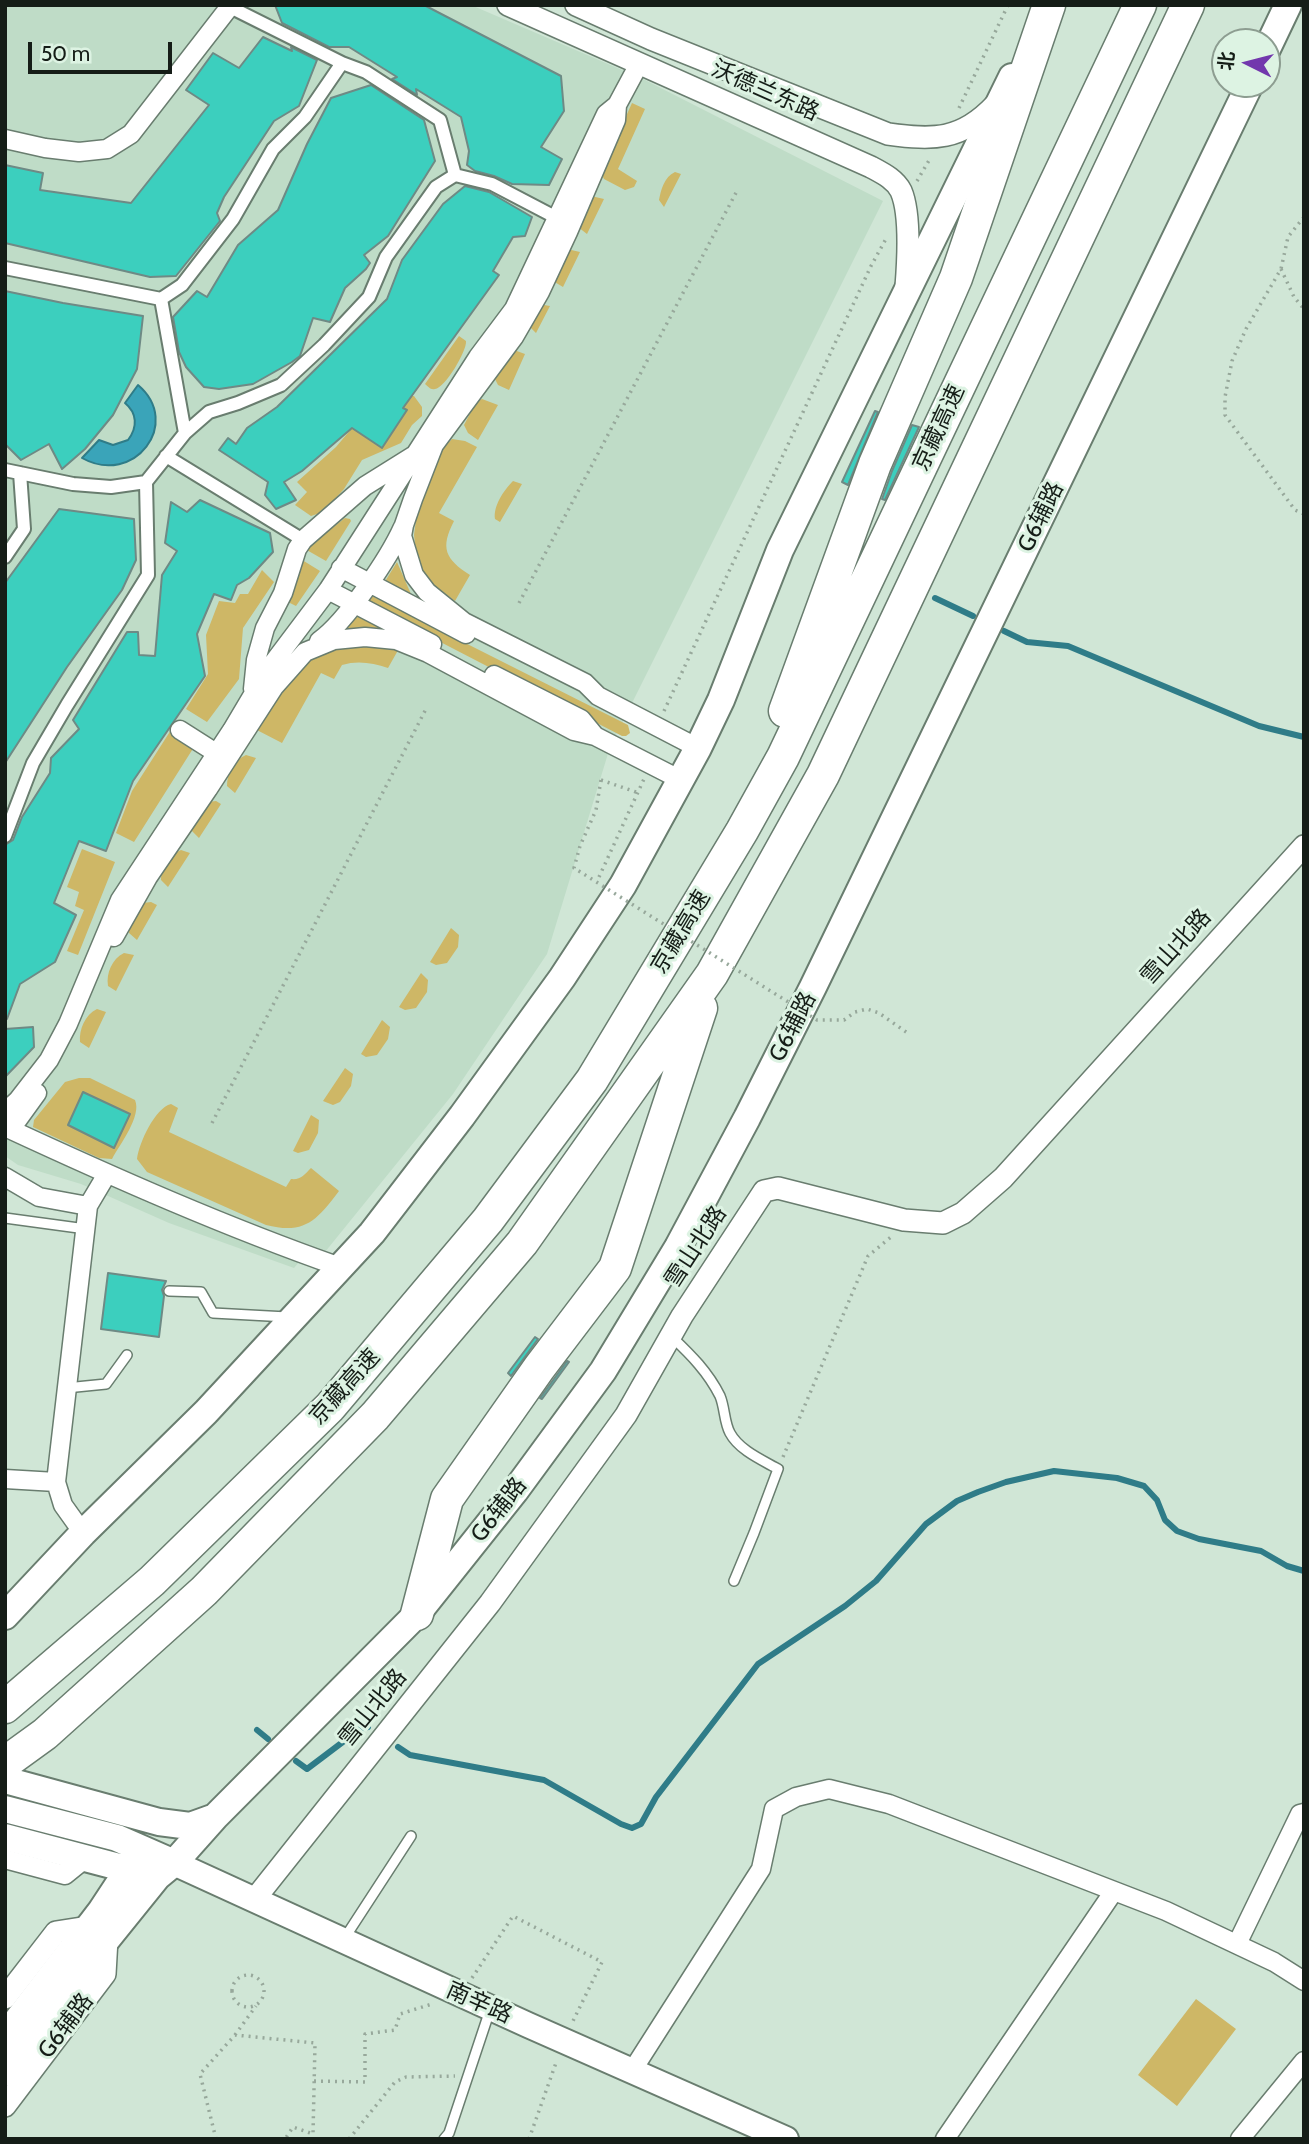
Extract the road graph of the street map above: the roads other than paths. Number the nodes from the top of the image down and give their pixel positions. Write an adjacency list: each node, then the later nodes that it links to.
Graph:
1 (508, 5): 10 (street, 沃德兰东路)
2 (576, 5): 13 (street, 沃德兰东路)
3 (1048, 5): 11 (main road); 43 (highway)
4 (1140, 5): 43 (highway, 京藏高速)
5 (1188, 5): 46 (highway)
6 (1288, 5): 8 (main road)
7 (230, 6): 9 (street); 14 (street)
8 (1277, 28)
9 (342, 63): 16 (street); 21 (street)
10 (639, 64): 15 (street, 沃德兰东路); 17 (street)
11 (1004, 96): 13 (street, 沃德兰东路); 20 (main road)
12 (1243, 98): 64 (main road, G6辅路)
13 (877, 130): 15 (street)
14 (5, 139)
15 (860, 163): 20 (street, 沃德兰东路)
16 (455, 175): 18 (street); 22 (street)
17 (579, 186): 18 (street); 28 (street)
18 (557, 218): 23 (street)
19 (5, 268): 21 (street)
20 (906, 294): 40 (main road)
21 (161, 299): 22 (street)
22 (185, 433): 24 (street)
23 (416, 454): 29 (street); 31 (street)
24 (166, 456): 27 (street); 29 (street)
25 (5, 470): 26 (street)
26 (20, 473): 27 (street); 30 (street)
27 (146, 482): 44 (street)
28 (404, 525): 32 (street); 36 (street)
29 (303, 540): 37 (street)
30 (5, 557)
31 (341, 568): 32 (street); 33 (street)
32 (368, 583): 34 (street); 36 (street)
33 (328, 590): 34 (street); 37 (street)
34 (354, 604): 35 (street); 39 (street)
35 (304, 652): 39 (street); 41 (street)
36 (598, 696): 40 (street)
37 (251, 698): 41 (street)
38 (180, 730): 41 (street)
39 (595, 736): 42 (street)
40 (698, 748): 42 (main road)
41 (221, 756): 47 (street); 48 (street)
42 (681, 780): 54 (main road)
43 (742, 831): 66 (highway, 京藏高速)
44 (5, 836)
45 (1304, 846): 57 (street, 雪山北路)
46 (712, 974): 64 (highway); 67 (highway)
47 (5, 1112)
48 (8, 1128): 49 (street)
49 (107, 1174): 51 (street); 54 (street)
50 (5, 1177): 51 (street)
51 (88, 1206): 53 (street)
52 (5, 1218): 53 (lane)
53 (86, 1229): 59 (street)
54 (340, 1267): 56 (main road)
55 (169, 1291): 56 (lane)
56 (292, 1317): 62 (main road)
57 (671, 1336): 63 (lane); 79 (street, 雪山北路)
58 (127, 1355): 59 (lane)
59 (66, 1388): 61 (street)
60 (5, 1479): 61 (street)
61 (56, 1482): 62 (street)
62 (83, 1533): 65 (main road)
63 (734, 1581)
64 (417, 1614): 71 (main road, G6辅路)
65 (5, 1616)
66 (5, 1707)
67 (5, 1763)
68 (5, 1780): 71 (main road)
69 (5, 1809): 77 (main road)
70 (1304, 1813): 82 (street)
71 (215, 1817): 77 (main road, G6辅路)
72 (5, 1836): 74 (main road)
73 (411, 1836): 81 (lane)
74 (86, 1858): 75 (street); 76 (main road)
75 (5, 1859)
76 (128, 1870): 77 (main road); 80 (main road, G6辅路)
77 (165, 1870): 79 (main road, 南辛路); 80 (main road, G6辅路)
78 (1114, 1891): 82 (street); 88 (street); 93 (street)
79 (254, 1900): 81 (main road, 南辛路)
80 (98, 1933): 84 (street); 86 (main road, G6辅路); 89 (main road, G6辅路); 90 (street, G6辅路)
81 (343, 1941): 85 (main road, 南辛路)
82 (1237, 1944): 83 (street)
83 (1304, 1981)
84 (5, 1998)
85 (491, 2008): 88 (main road, 南辛路); 91 (lane)
86 (5, 2036)
87 (1304, 2061): 94 (street)
88 (632, 2071): 92 (main road, 南辛路)
89 (5, 2073)
90 (5, 2106)
91 (444, 2139)
92 (786, 2139)
93 (945, 2139)
94 (1240, 2139)

